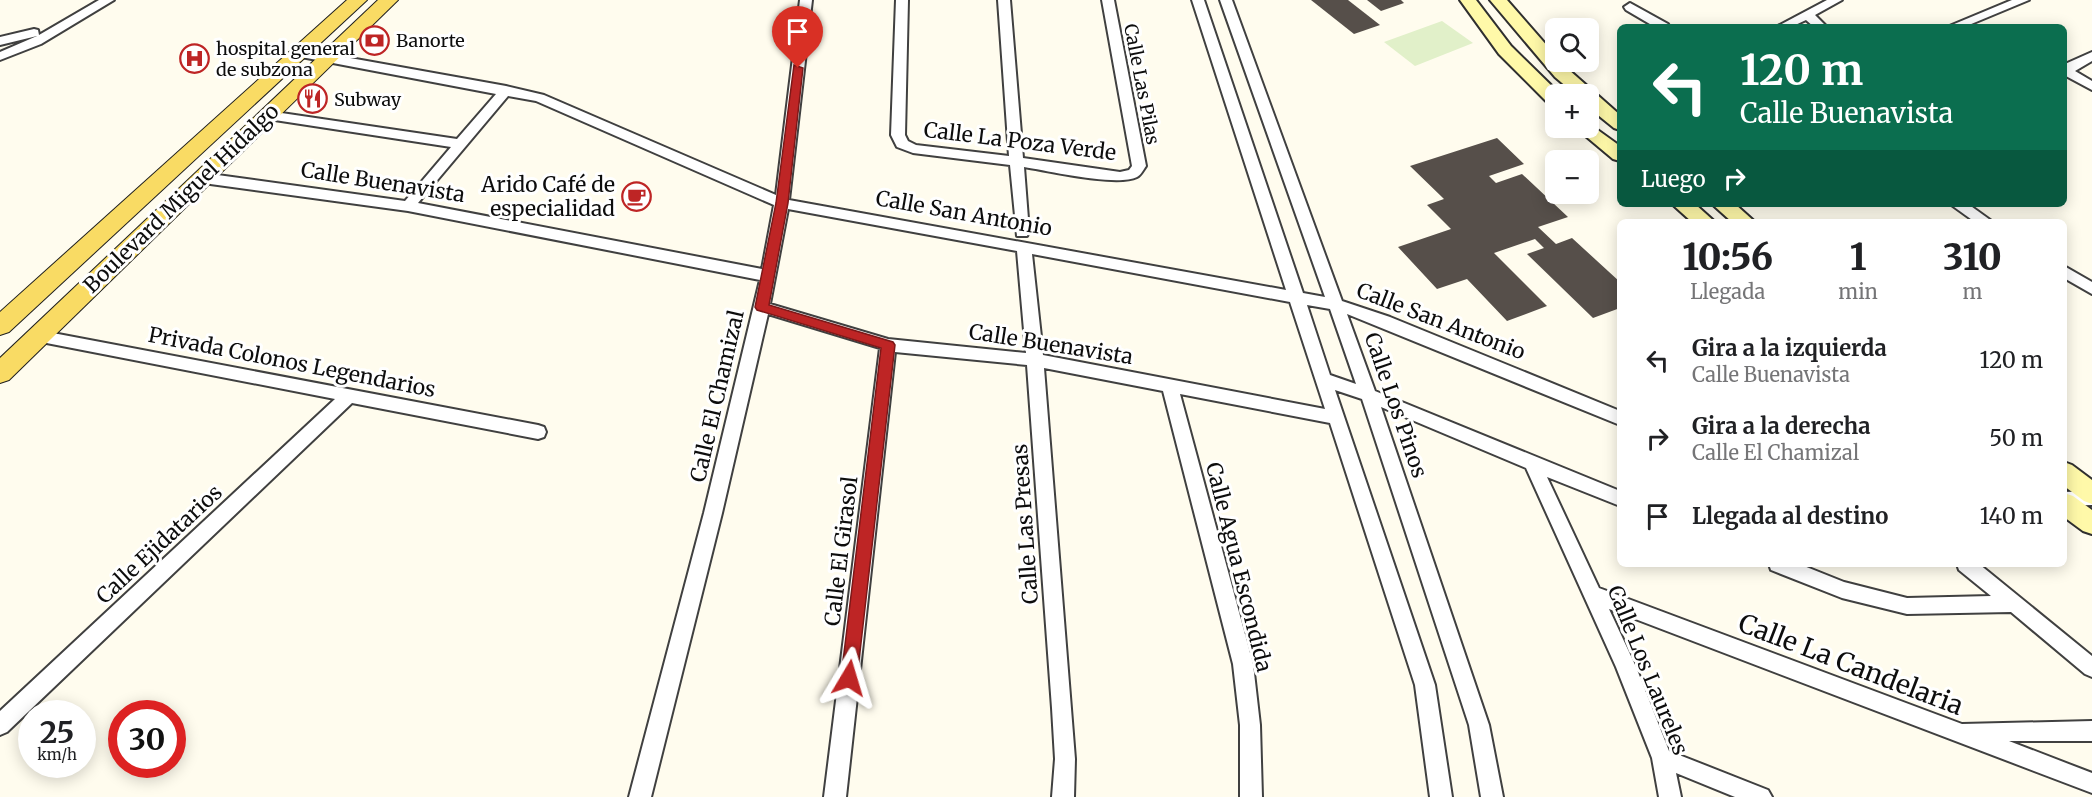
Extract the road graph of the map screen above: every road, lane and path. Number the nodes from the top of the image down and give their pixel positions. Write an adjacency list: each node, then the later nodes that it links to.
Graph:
1 (108, 0): 20 (street)
2 (358, 0): 22 (main road, Boulevard Miguel Hidalgo)
3 (389, 0): 25 (main road, Boulevard Miguel Hidalgo)
4 (806, 0): 39 (street, Calle El Chamizal)
5 (902, 0): 36 (street, Calle La Poza Verde)
6 (1004, 0): 36 (street, Calle Las Presas)
7 (1108, 0): 37 (street, Calle Las Pilas)
8 (1198, 0): 51 (street)
9 (1226, 0): 52 (street, Calle Los Pinos)
10 (1468, 0): 29 (street)
11 (1498, 0): 26 (street)
12 (1836, 0): 15 (street)
13 (2023, 0): 19 (street)
14 (1630, 7): 16 (street)
15 (1807, 15): 17 (street); 18 (street)
16 (1659, 24)
17 (1788, 24)
18 (1818, 24)
19 (1961, 24)
20 (64, 26): 21 (street); 23 (street)
21 (0, 41)
22 (300, 53): 25 (street, Calle San Antonio); 54 (main road, Boulevard Miguel Hidalgo)
23 (0, 56)
24 (2092, 56): 27 (street)
25 (327, 58): 28 (street, Calle San Antonio); 31 (main road, Boulevard Miguel Hidalgo)
26 (1574, 84)
27 (2092, 86)
28 (506, 90): 34 (street); 39 (street, Calle San Antonio)
29 (1545, 90)
30 (1599, 106): 32 (street)
31 (268, 115): 34 (street); 38 (main road, Boulevard Miguel Hidalgo)
32 (1617, 121)
33 (1598, 138): 35 (street)
34 (462, 144): 40 (street)
35 (1617, 153)
36 (1016, 160): 37 (street, Calle La Poza Verde); 47 (street, Calle Las Presas)
37 (1134, 173)
38 (203, 178): 40 (street, Calle Buenavista); 55 (main road, Boulevard Miguel Hidalgo)
39 (782, 203): 47 (street, Calle San Antonio); 49 (street, Calle El Chamizal)
40 (408, 206): 49 (street, Calle Buenavista)
41 (1686, 207): 44 (street)
42 (1726, 207): 45 (street)
43 (1962, 207): 46 (street)
44 (1701, 219)
45 (1741, 219)
46 (1981, 219)
47 (1023, 240): 51 (street, Calle San Antonio); 57 (street, Calle Las Presas)
48 (2067, 273): 50 (street)
49 (768, 276): 53 (street, Calle El Chamizal)
50 (2092, 289)
51 (1294, 296): 52 (street, Calle San Antonio); 59 (street)
52 (1338, 305): 61 (street, Calle Los Pinos); 63 (street, Calle San Antonio)
53 (762, 307): 56 (street, Calle Buenavista); 83 (street, Calle El Chamizal)
54 (0, 326)
55 (37, 336): 58 (main road, Boulevard Miguel Hidalgo); 62 (street, Privada Colonos Legendarios)
56 (888, 345): 57 (street, Calle Buenavista); 84 (street, Calle El Girasol)
57 (1035, 360): 60 (street, Calle Buenavista); 85 (street, Calle Las Presas)
58 (0, 373)
59 (1324, 379): 61 (street); 64 (street)
60 (1170, 386): 64 (street, Calle Buenavista); 86 (street, Calle Agua Escondida)
61 (1368, 395): 66 (street); 88 (street, Calle Los Pinos)
62 (349, 396): 65 (street, Privada Colonos Legendarios); 78 (street, Calle Ejidatarios)
63 (1617, 417)
64 (1336, 418): 87 (street)
65 (538, 432)
66 (1533, 464): 69 (street); 75 (street, Calle Los Laureles)
67 (2067, 475): 68 (street)
68 (2092, 496): 70 (street)
69 (1617, 498)
70 (2067, 500)
71 (2067, 503): 72 (street)
72 (2092, 524)
73 (1785, 567): 76 (street)
74 (1970, 567): 76 (street)
75 (1592, 594): 80 (street, Calle La Candelaria); 81 (street, Calle Los Laureles)
76 (2014, 604): 77 (street)
77 (2092, 668)
78 (0, 725)
79 (2092, 730): 80 (street)
80 (1953, 732): 82 (street, Calle La Candelaria)
81 (1662, 758): 89 (street, Calle Los Laureles); 90 (street)
82 (2092, 783)
83 (640, 797)
84 (835, 797)
85 (1063, 797)
86 (1251, 797)
87 (1441, 797)
88 (1492, 797)
89 (1670, 797)
90 (1761, 797)

